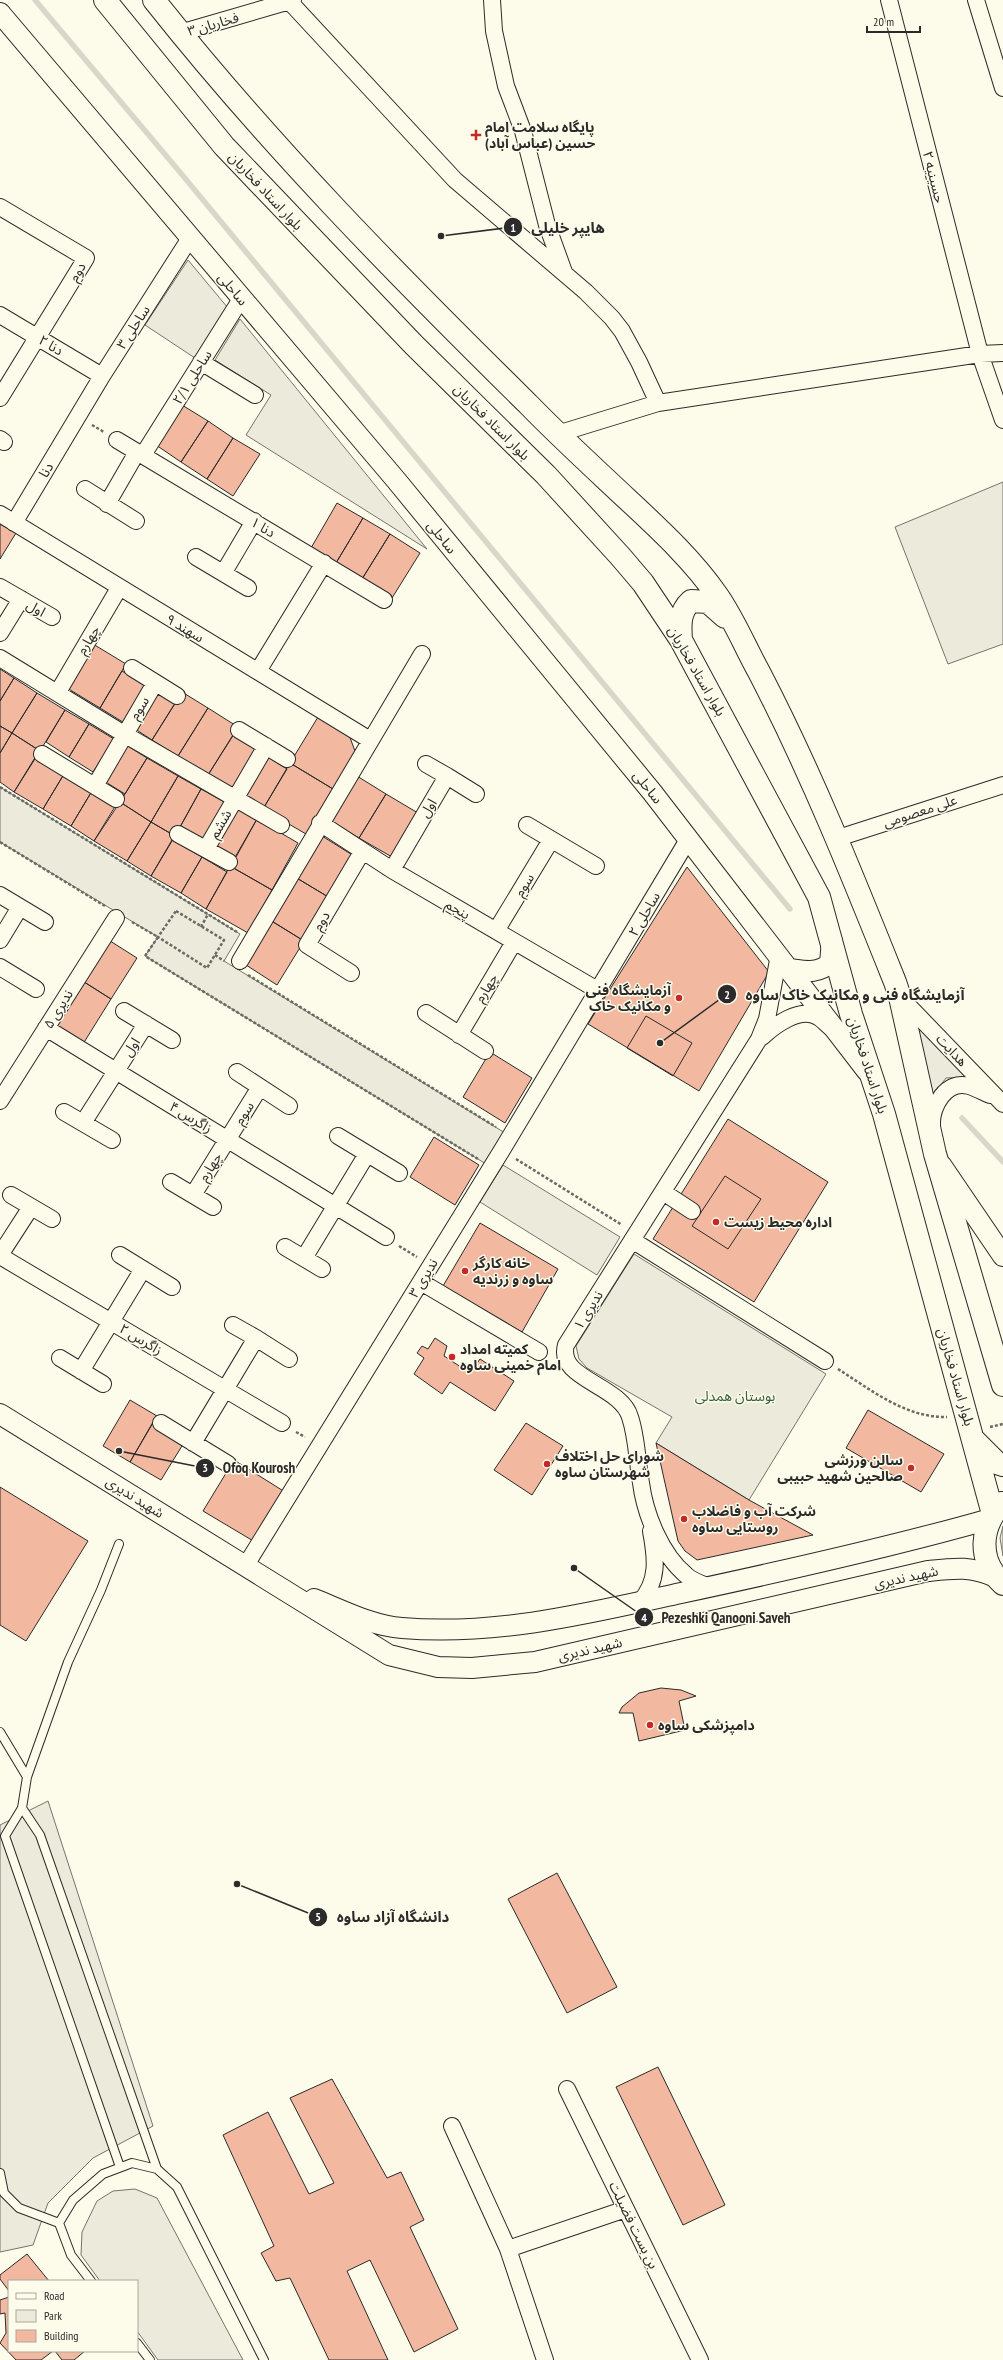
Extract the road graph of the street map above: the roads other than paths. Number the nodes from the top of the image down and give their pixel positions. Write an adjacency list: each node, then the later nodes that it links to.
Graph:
1 (105, 0): 45 (main road, بلوار استاد فخاریان)
2 (154, 0): 8 (main road)
3 (492, 0): 12 (street)
4 (889, 0): 17 (street, حسینیه ۲)
5 (976, 0): 9 (street)
6 (291, 1): 8 (street, فخاریان ۳); 12 (street)
7 (0, 13): 11 (street, ساحلی)
8 (180, 33): 25 (main road)
9 (1003, 88)
10 (0, 207): 15 (street, دوم)
11 (190, 238): 13 (street, ساحلی); 19 (street, ساحلی ۳)
12 (565, 275): 22 (street)
13 (241, 299): 18 (street, ساحلی ۲/۱); 70 (street, ساحلی)
14 (0, 315): 15 (street, دنا ۲)
15 (38, 338): 19 (street, دنا ۲); 21 (street)
16 (1003, 353): 17 (street)
17 (980, 354): 22 (street); 24 (street, حسینیه ۲)
18 (201, 362): 20 (street); 27 (street, ساحلی ۲/۱)
19 (102, 376): 23 (street, ساحلی ۳)
20 (255, 395)
21 (0, 398)
22 (658, 403): 25 (street)
23 (78, 417): 33 (street, دنا)
24 (1003, 420)
25 (558, 434): 43 (main road)
26 (117, 440): 27 (street, دنا ۱)
27 (140, 453): 29 (street, ساحلی ۲/۱); 32 (street, دنا ۱)
28 (86, 489): 29 (street)
29 (107, 504): 31 (street)
30 (0, 514): 33 (street, سهند ۹)
31 (136, 521)
32 (254, 521): 35 (street, دنا ۱); 36 (street)
33 (14, 523): 38 (street, سهند ۹)
34 (196, 557): 36 (street)
35 (324, 563): 41 (street, دنا ۱); 49 (street)
36 (224, 572): 39 (street)
37 (0, 587): 40 (street, اول)
38 (119, 588): 49 (street, سهند ۹); 51 (street, چهارم)
39 (248, 588)
40 (21, 599): 42 (street, اول); 44 (street, اول)
41 (384, 600)
42 (52, 618)
43 (735, 627): 45 (main road); 71 (main road)
44 (0, 633)
45 (681, 640): 83 (main road, بلوار استاد فخاریان)
46 (422, 654): 55 (street)
47 (0, 658): 51 (street)
48 (132, 668): 50 (street, سوم)
49 (258, 671): 55 (street, سهند ۹)
50 (155, 683): 52 (street, سوم); 54 (street, سوم)
51 (58, 692): 54 (street)
52 (177, 696)
53 (239, 730): 56 (street)
54 (124, 734): 62 (street); 65 (street)
55 (370, 740): 66 (street)
56 (266, 746): 58 (street); 65 (street)
57 (42, 754): 62 (street)
58 (287, 759)
59 (426, 764): 60 (street)
60 (447, 776): 63 (street); 77 (street, اول)
61 (1003, 785): 71 (street, علی معصومی)
62 (95, 786): 64 (street)
63 (476, 794)
64 (116, 799)
65 (234, 799): 67 (street); 73 (street, ششم)
66 (320, 824): 74 (street, پنجم); 86 (street)
67 (281, 825)
68 (527, 825): 72 (street)
69 (178, 834): 73 (street, ششم)
70 (689, 838): 87 (street, ساحلی); 91 (street, ساحلی ۲)
71 (838, 838): 92 (main road)
72 (551, 840): 76 (street); 82 (street, سوم)
73 (206, 849): 75 (street, ششم)
74 (362, 852): 77 (street, پنجم); 89 (street, دوم)
75 (229, 862)
76 (596, 866)
77 (392, 870): 82 (street, پنجم)
78 (0, 894): 79 (street)
79 (20, 907): 81 (street); 84 (street)
80 (117, 915): 96 (street, ندیری ۵)
81 (45, 922)
82 (496, 931): 85 (street, پنجم)
83 (832, 939): 87 (street); 104 (main road, بلوار استاد فخاریان)
84 (0, 940)
85 (514, 942): 91 (street, پنجم); 97 (street, چهارم)
86 (240, 961)
87 (785, 962): 98 (street, ساحلی); 99 (street)
88 (0, 967): 90 (street)
89 (351, 973)
90 (36, 989)
91 (599, 991): 135 (street, ندیری ۳)
92 (900, 997): 107 (street, هدایت); 114 (main road)
93 (124, 1011): 95 (street)
94 (426, 1013): 97 (street)
95 (146, 1024): 100 (street); 102 (street, اول)
96 (46, 1028): 102 (street, زاگرس ۴); 106 (street, ندیری ۵)
97 (459, 1034): 101 (street)
98 (842, 1038): 99 (street); 104 (street, ساحلی)
99 (759, 1039): 118 (street, ندیری ۱)
100 (172, 1040)
101 (485, 1051)
102 (115, 1071): 110 (street); 112 (street, زاگرس ۴)
103 (237, 1072): 105 (street)
104 (869, 1072): 151 (main road, بلوار استاد فخاریان)
105 (260, 1087): 108 (street); 112 (street, سوم)
106 (0, 1101)
107 (1002, 1102): 114 (street)
108 (289, 1106)
109 (64, 1112): 110 (street)
110 (83, 1123): 113 (street)
111 (338, 1136): 115 (street)
112 (227, 1139): 119 (street, چهارم); 121 (street, زاگرس ۴)
113 (112, 1140)
114 (933, 1146): 131 (street); 146 (main road)
115 (367, 1154): 116 (street); 121 (street)
116 (399, 1173)
117 (171, 1182): 119 (street)
118 (663, 1192): 124 (street); 127 (street, ندیری ۱)
119 (193, 1194): 123 (street)
120 (11, 1195): 122 (street)
121 (336, 1206): 126 (street, زاگرس ۴); 132 (street)
122 (31, 1207): 125 (street); 130 (street)
123 (213, 1207)
124 (692, 1211)
125 (52, 1219)
126 (386, 1237)
127 (634, 1237): 143 (street); 156 (street, ندیری ۱)
128 (285, 1247): 132 (street)
129 (120, 1255): 133 (street)
130 (0, 1256): 137 (street, زاگرس ۲)
131 (1003, 1256)
132 (304, 1258): 134 (street)
133 (143, 1269): 136 (street); 137 (street)
134 (322, 1269)
135 (421, 1282): 140 (street); 158 (street, ندیری ۳)
136 (172, 1287)
137 (111, 1321): 144 (street); 147 (street, زاگرس ۲)
138 (233, 1325): 139 (street)
139 (256, 1338): 142 (street); 147 (street)
140 (539, 1352)
141 (60, 1358): 144 (street)
142 (289, 1359)
143 (824, 1361)
144 (81, 1371): 145 (street)
145 (103, 1384)
146 (1003, 1385)
147 (225, 1389): 150 (street, زاگرس ۲); 152 (street)
148 (0, 1414): 158 (street, شهید ندیری)
149 (161, 1423): 152 (street)
150 (282, 1423)
151 (973, 1439): 154 (main road); 155 (main road, بلوار استاد فخاریان)
152 (193, 1442): 153 (street)
153 (228, 1464)
154 (1003, 1465)
155 (995, 1512): 159 (main road); 161 (street, شهید ندیری)
156 (648, 1514): 161 (street, ندیری ۱); 162 (street)
157 (119, 1544): 164 (lane)
158 (246, 1565): 160 (street, شهید ندیری)
159 (999, 1580): 160 (street, شهید ندیری)
160 (269, 1581): 162 (street, شهید ندیری)
161 (710, 1587): 162 (street, شهید ندیری)
162 (640, 1602)
163 (0, 1732): 164 (lane)
164 (27, 1777): 165 (lane)
165 (22, 1808): 168 (lane); 169 (lane)
166 (567, 2090): 171 (street, بن بست فضیلت)
167 (452, 2126): 173 (street)
168 (120, 2168): 169 (lane); 172 (lane)
169 (157, 2169): 177 (lane)
170 (0, 2173): 172 (lane)
171 (626, 2209): 173 (street); 179 (street, بن بست فضیلت)
172 (59, 2223): 174 (lane)
173 (508, 2250): 178 (street)
174 (90, 2280)
175 (138, 2344): 176 (lane)
176 (150, 2360)
177 (264, 2360)
178 (545, 2360)
179 (700, 2360)

